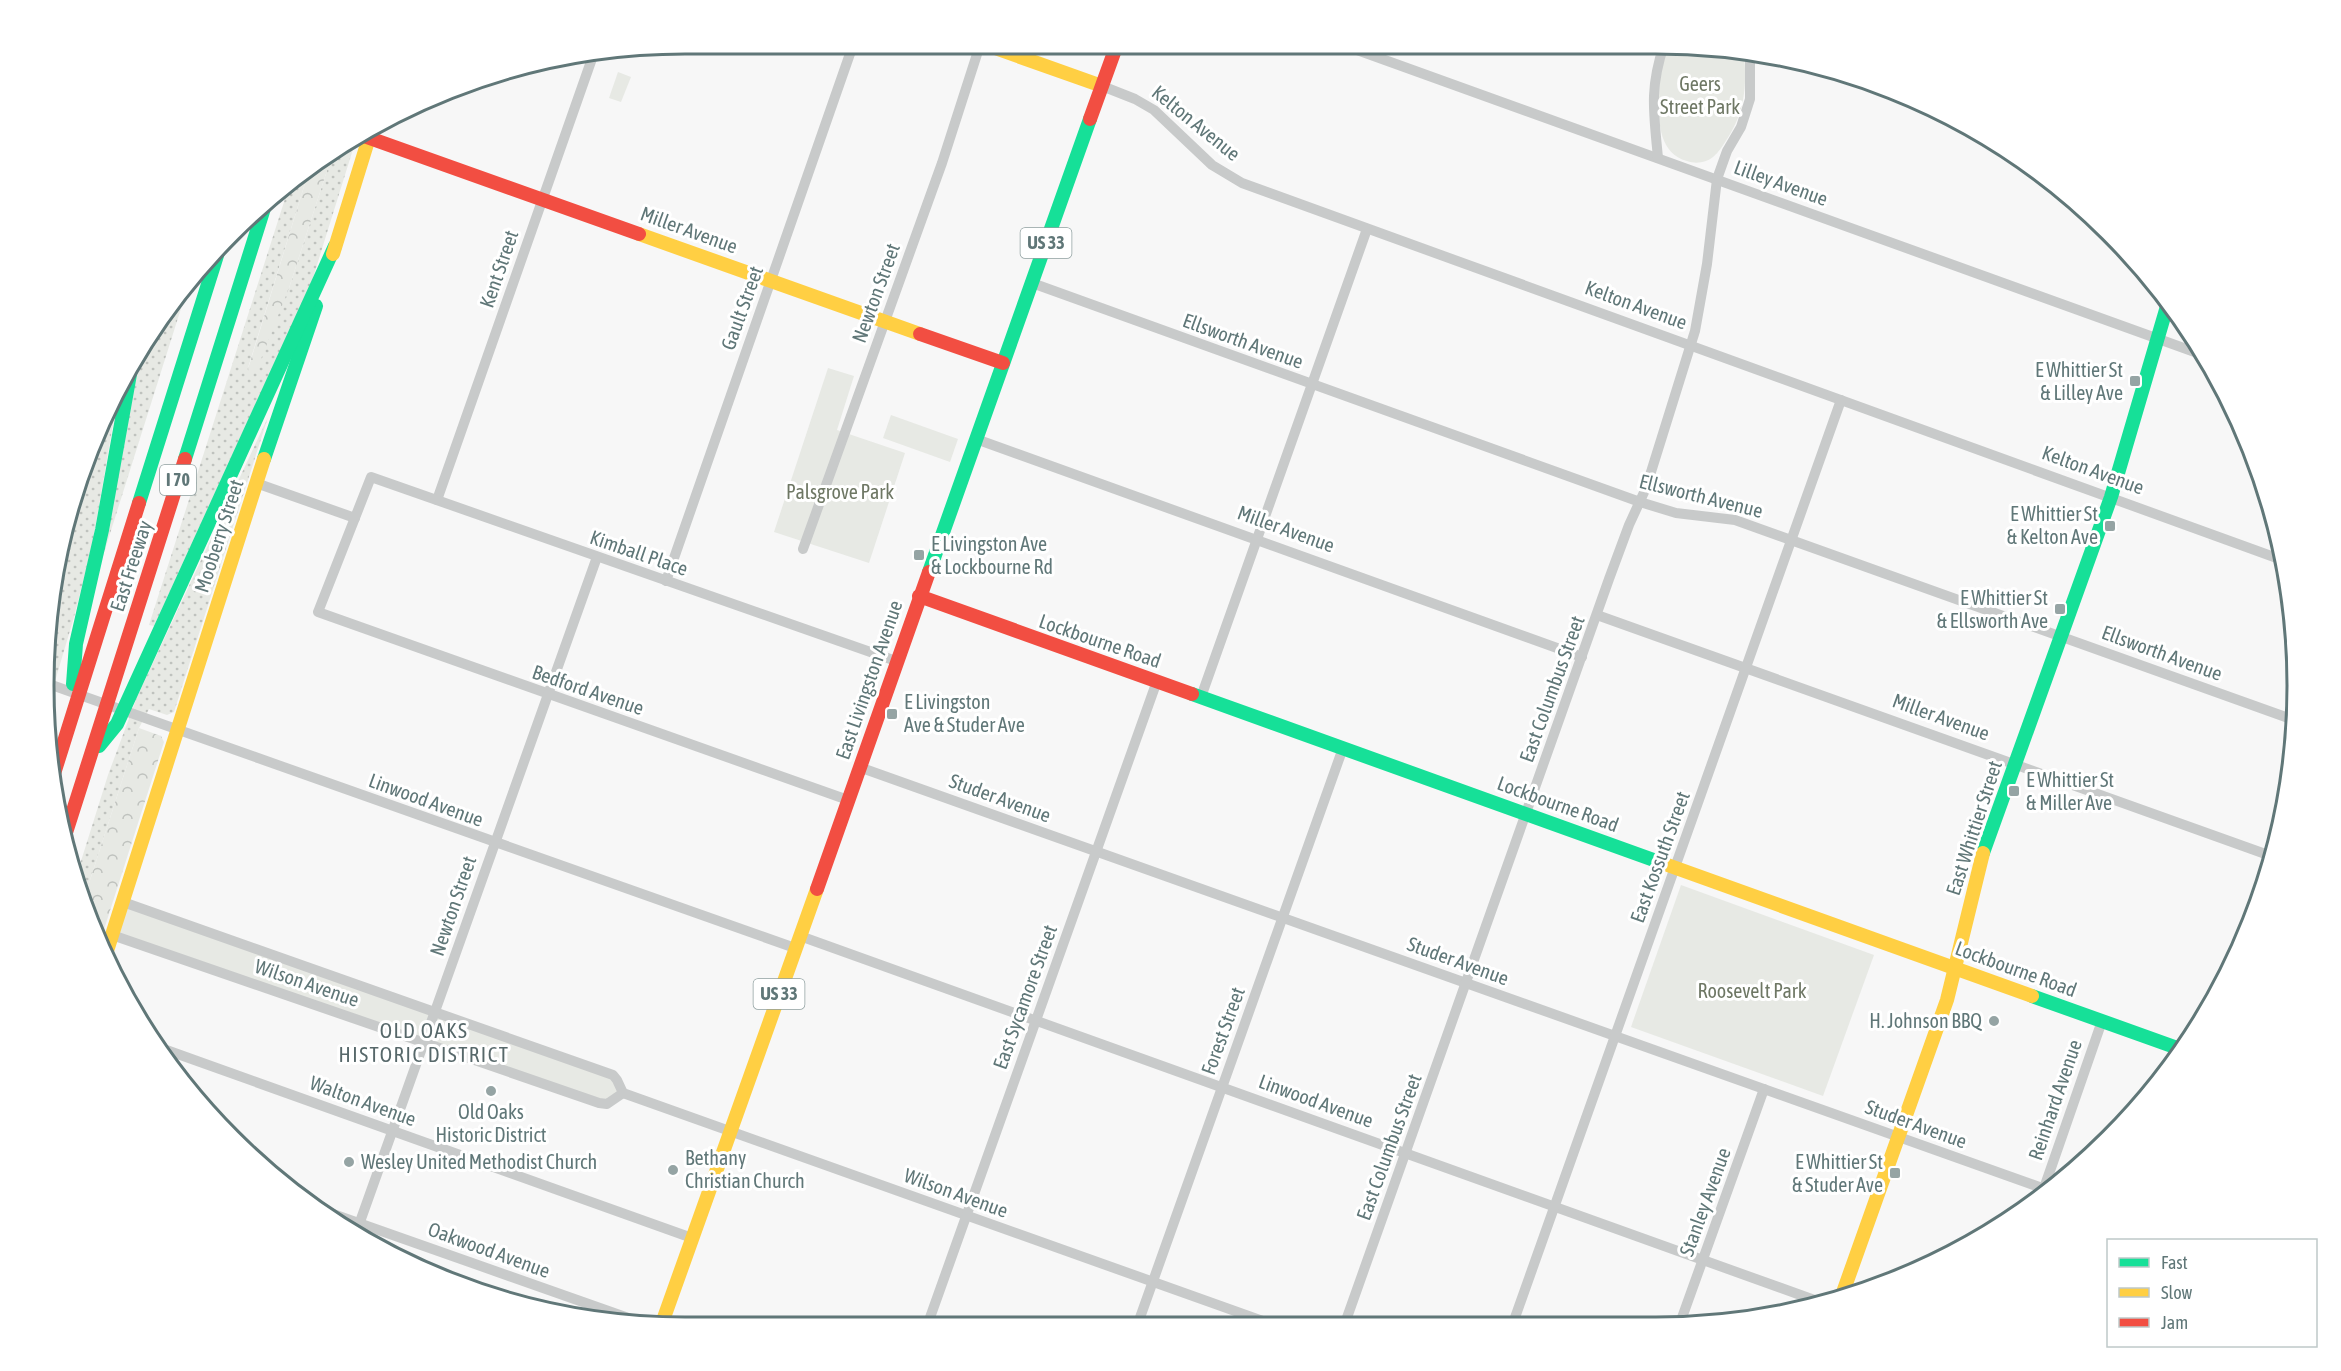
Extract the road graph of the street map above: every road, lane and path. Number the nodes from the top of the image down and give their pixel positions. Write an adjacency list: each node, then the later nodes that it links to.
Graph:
1 (850, 54): 19 (street, Gault Street)
2 (978, 54): 22 (street, Newton Street)
3 (1012, 54): 9 (main road, Kelton Avenue)
4 (1113, 54): 9 (main road, East Livingston Avenue / US 33)
5 (1368, 54): 12 (street, Lilley Avenue)
6 (1661, 54): 12 (street)
7 (591, 61): 14 (street, Kent Street)
8 (1750, 61): 13 (street, East Columbus Street)
9 (1102, 86): 16 (street, Kelton Avenue); 20 (main road, East Livingston Avenue / US 33)
10 (374, 137): 14 (main road, Miller Avenue)
11 (365, 142): 17 (main road, Mooberry Street)
12 (1658, 158): 13 (street, Lilley Avenue)
13 (1717, 179): 23 (street, Lilley Avenue); 24 (street, East Columbus Street)
14 (543, 200): 19 (main road, Miller Avenue); 33 (street, Kent Street)
15 (261, 219): 56 (main road, East Freeway / I 70)
16 (1367, 229): 24 (street, Kelton Avenue); 27 (street)
17 (335, 246): 31 (main road, Mooberry Street); 56 (main road)
18 (214, 266): 52 (main road, East Freeway / I 70)
19 (771, 280): 22 (main road, Miller Avenue); 41 (street, Gault Street)
20 (1032, 283): 26 (main road, East Livingston Avenue / US 33); 27 (street, Ellsworth Avenue)
21 (2165, 313): 23 (main road, East Whittier Street)
22 (885, 321): 26 (main road, Miller Avenue); 38 (street, Newton Street)
23 (2159, 339): 25 (street, Lilley Avenue); 32 (main road, East Whittier Street)
24 (1690, 345): 29 (street, Kelton Avenue); 34 (street, East Columbus Street)
25 (2190, 350)
26 (1003, 363): 30 (main road, East Livingston Avenue / US 33)
27 (1311, 384): 34 (street, Ellsworth Avenue); 36 (street)
28 (127, 392): 52 (main road)
29 (1841, 400): 32 (street, Kelton Avenue); 37 (street, East Kossuth Street)
30 (976, 439): 36 (street, Miller Avenue); 42 (main road, East Livingston Avenue / US 33)
31 (256, 483): 35 (street); 54 (main road, Mooberry Street)
32 (2110, 497): 40 (street, Kelton Avenue); 44 (main road, East Whittier Street)
33 (437, 500): 35 (street, Kimball Place); 39 (street, Kimball Place)
34 (1640, 502): 37 (street, Ellsworth Avenue); 43 (street, East Columbus Street)
35 (355, 518): 50 (street, Bedford Avenue)
36 (1256, 540): 45 (street, Miller Avenue); 51 (street)
37 (1792, 540): 44 (street, Ellsworth Avenue); 47 (street, East Kossuth Street)
38 (803, 549)
39 (597, 557): 41 (street, Kimball Place); 50 (street, Newton Street)
40 (2274, 557)
41 (666, 581): 46 (street, Kimball Place)
42 (920, 596): 46 (main road, East Livingston Avenue / US 33); 48 (main road, Lockbourne Road)
43 (1597, 615): 45 (street, East Columbus Street); 47 (street, Miller Avenue)
44 (2060, 636): 53 (street, Ellsworth Avenue); 58 (main road, East Whittier Street)
45 (1582, 657): 61 (street, East Columbus Street)
46 (896, 662): 59 (main road, East Livingston Avenue / US 33)
47 (1746, 668): 58 (street, Miller Avenue); 66 (street, East Kossuth Street)
48 (1157, 681): 51 (main road, Lockbourne Road); 64 (street, East Sycamore Street)
49 (54, 686): 54 (street, Linwood Avenue)
50 (548, 694): 60 (street, Bedford Avenue); 63 (street, Newton Street)
51 (1201, 697): 55 (main road, Lockbourne Road)
52 (71, 716): 57 (main road, East Freeway / I 70)
53 (2286, 717)
54 (177, 730): 63 (street, Linwood Avenue); 67 (main road, Mooberry Street)
55 (1343, 748): 61 (main road, Lockbourne Road); 68 (street, Forest Street)
56 (90, 758): 62 (main road, East Freeway / I 70)
57 (58, 759)
58 (2014, 764): 65 (street, Miller Avenue); 72 (main road, East Whittier Street)
59 (859, 767): 60 (main road, East Livingston Avenue / US 33); 64 (street, Studer Avenue)
60 (848, 800): 70 (main road, East Livingston Avenue / US 33)
61 (1527, 814): 66 (main road, Lockbourne Road); 73 (street, East Columbus Street)
62 (69, 822)
63 (495, 843): 70 (street, Linwood Avenue); 74 (street, Newton Street)
64 (1096, 851): 68 (street, Studer Avenue); 75 (street, East Sycamore Street)
65 (2264, 853)
66 (1675, 867): 72 (main road, Lockbourne Road); 77 (street, East Kossuth Street)
67 (123, 902): 69 (main road, Mooberry Street); 74 (street, Wilson Avenue)
68 (1283, 918): 73 (street, Studer Avenue); 81 (street, Forest Street)
69 (112, 935): 71 (main road, Mooberry Street); 78 (street, Wilson Avenue)
70 (797, 942): 75 (street, Linwood Avenue); 85 (main road, East Livingston Avenue / US 33)
71 (109, 943)
72 (1955, 967): 76 (main road, Lockbourne Road); 86 (main road, East Whittier Street)
73 (1466, 983): 77 (street, Studer Avenue); 87 (street, East Columbus Street)
74 (434, 1012): 78 (street, Newton Street); 83 (street, Wilson Avenue)
75 (1036, 1020): 81 (street, Linwood Avenue); 91 (street, East Sycamore Street)
76 (2102, 1021): 79 (main road, Lockbourne Road); 88 (street, Reinhard Avenue)
77 (1615, 1036): 82 (street, Studer Avenue); 90 (street, East Kossuth Street)
78 (423, 1042): 83 (street, Wilson Avenue); 84 (street, Newton Street)
79 (2174, 1047)
80 (171, 1052): 84 (street, Walton Avenue)
81 (1222, 1087): 87 (street, Linwood Avenue); 96 (street, Forest Street)
82 (1764, 1089): 86 (street, Studer Avenue); 95 (street, Stanley Avenue)
83 (623, 1093): 85 (street, Wilson Avenue)
84 (392, 1131): 92 (street, Newton Street); 94 (street, Walton Avenue)
85 (729, 1131): 91 (street, Wilson Avenue); 94 (main road, East Livingston Avenue / US 33)
86 (1898, 1137): 89 (street, Studer Avenue); 97 (main road, East Whittier Street)
87 (1406, 1153): 90 (street, Linwood Avenue); 105 (street, East Columbus Street)
88 (2047, 1181)
89 (2039, 1188)
90 (1555, 1206): 95 (street, Linwood Avenue); 106 (street, East Kossuth Street)
91 (966, 1216): 96 (street, Wilson Avenue); 102 (street, East Sycamore Street)
92 (358, 1225)
93 (372, 1233): 99 (street, Oakwood Avenue)
94 (692, 1238): 100 (main road, East Livingston Avenue / US 33)
95 (1703, 1260): 98 (street, Linwood Avenue); 101 (street, Stanley Avenue)
96 (1153, 1282): 103 (street, Forest Street); 104 (street, Wilson Avenue)
97 (1845, 1287)
98 (1808, 1298)
99 (611, 1313)
100 (664, 1316)
101 (1683, 1316)
102 (930, 1317)
103 (1140, 1317)
104 (1252, 1317)
105 (1347, 1317)
106 (1515, 1317)

